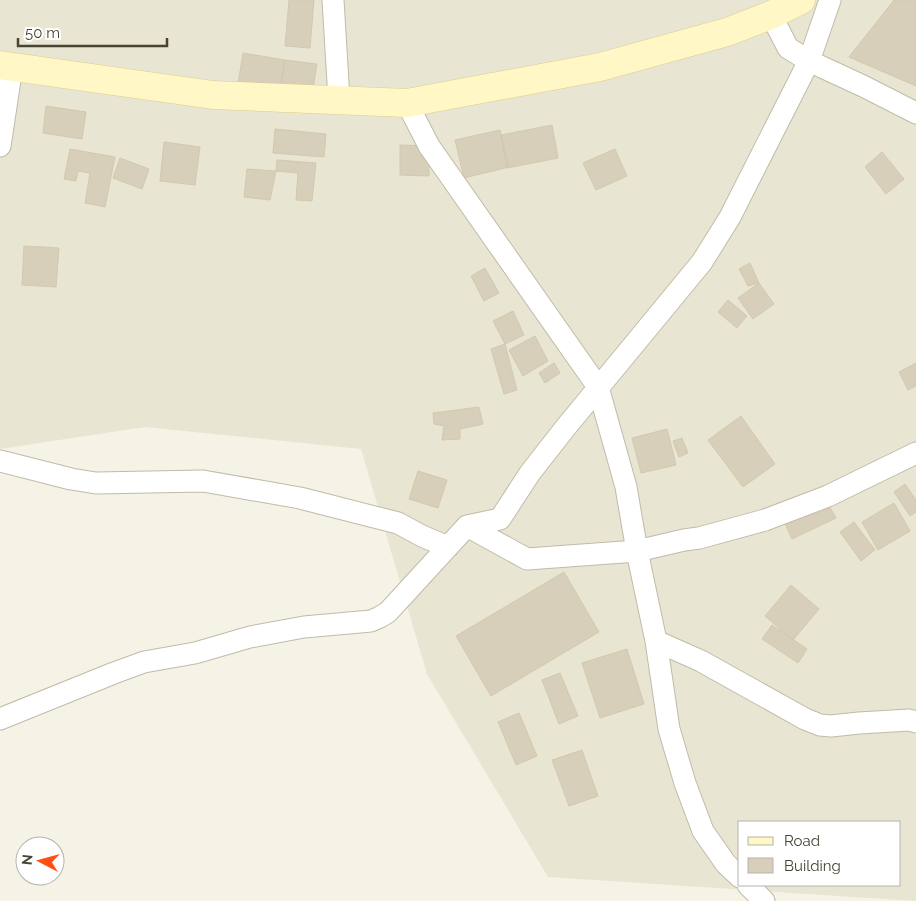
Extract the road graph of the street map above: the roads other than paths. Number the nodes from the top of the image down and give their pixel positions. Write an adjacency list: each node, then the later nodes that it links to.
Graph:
1 (333, 0): 7 (street)
2 (801, 0): 4 (main road)
3 (830, 0): 5 (street)
4 (771, 15): 5 (street); 8 (main road)
5 (809, 62): 9 (street); 11 (street)
6 (6, 66): 7 (main road); 10 (street)
7 (339, 100): 8 (main road)
8 (407, 103): 11 (street)
9 (916, 113)
10 (0, 146)
11 (598, 387): 14 (street); 16 (street)
12 (916, 453): 16 (street)
13 (0, 461): 15 (street)
14 (467, 526): 15 (street); 16 (street)
15 (448, 547): 18 (street)
16 (637, 551): 17 (street)
17 (656, 641): 19 (street); 20 (street)
18 (0, 719)
19 (916, 722)
20 (738, 875)
21 (749, 886): 22 (street)
22 (764, 901)

